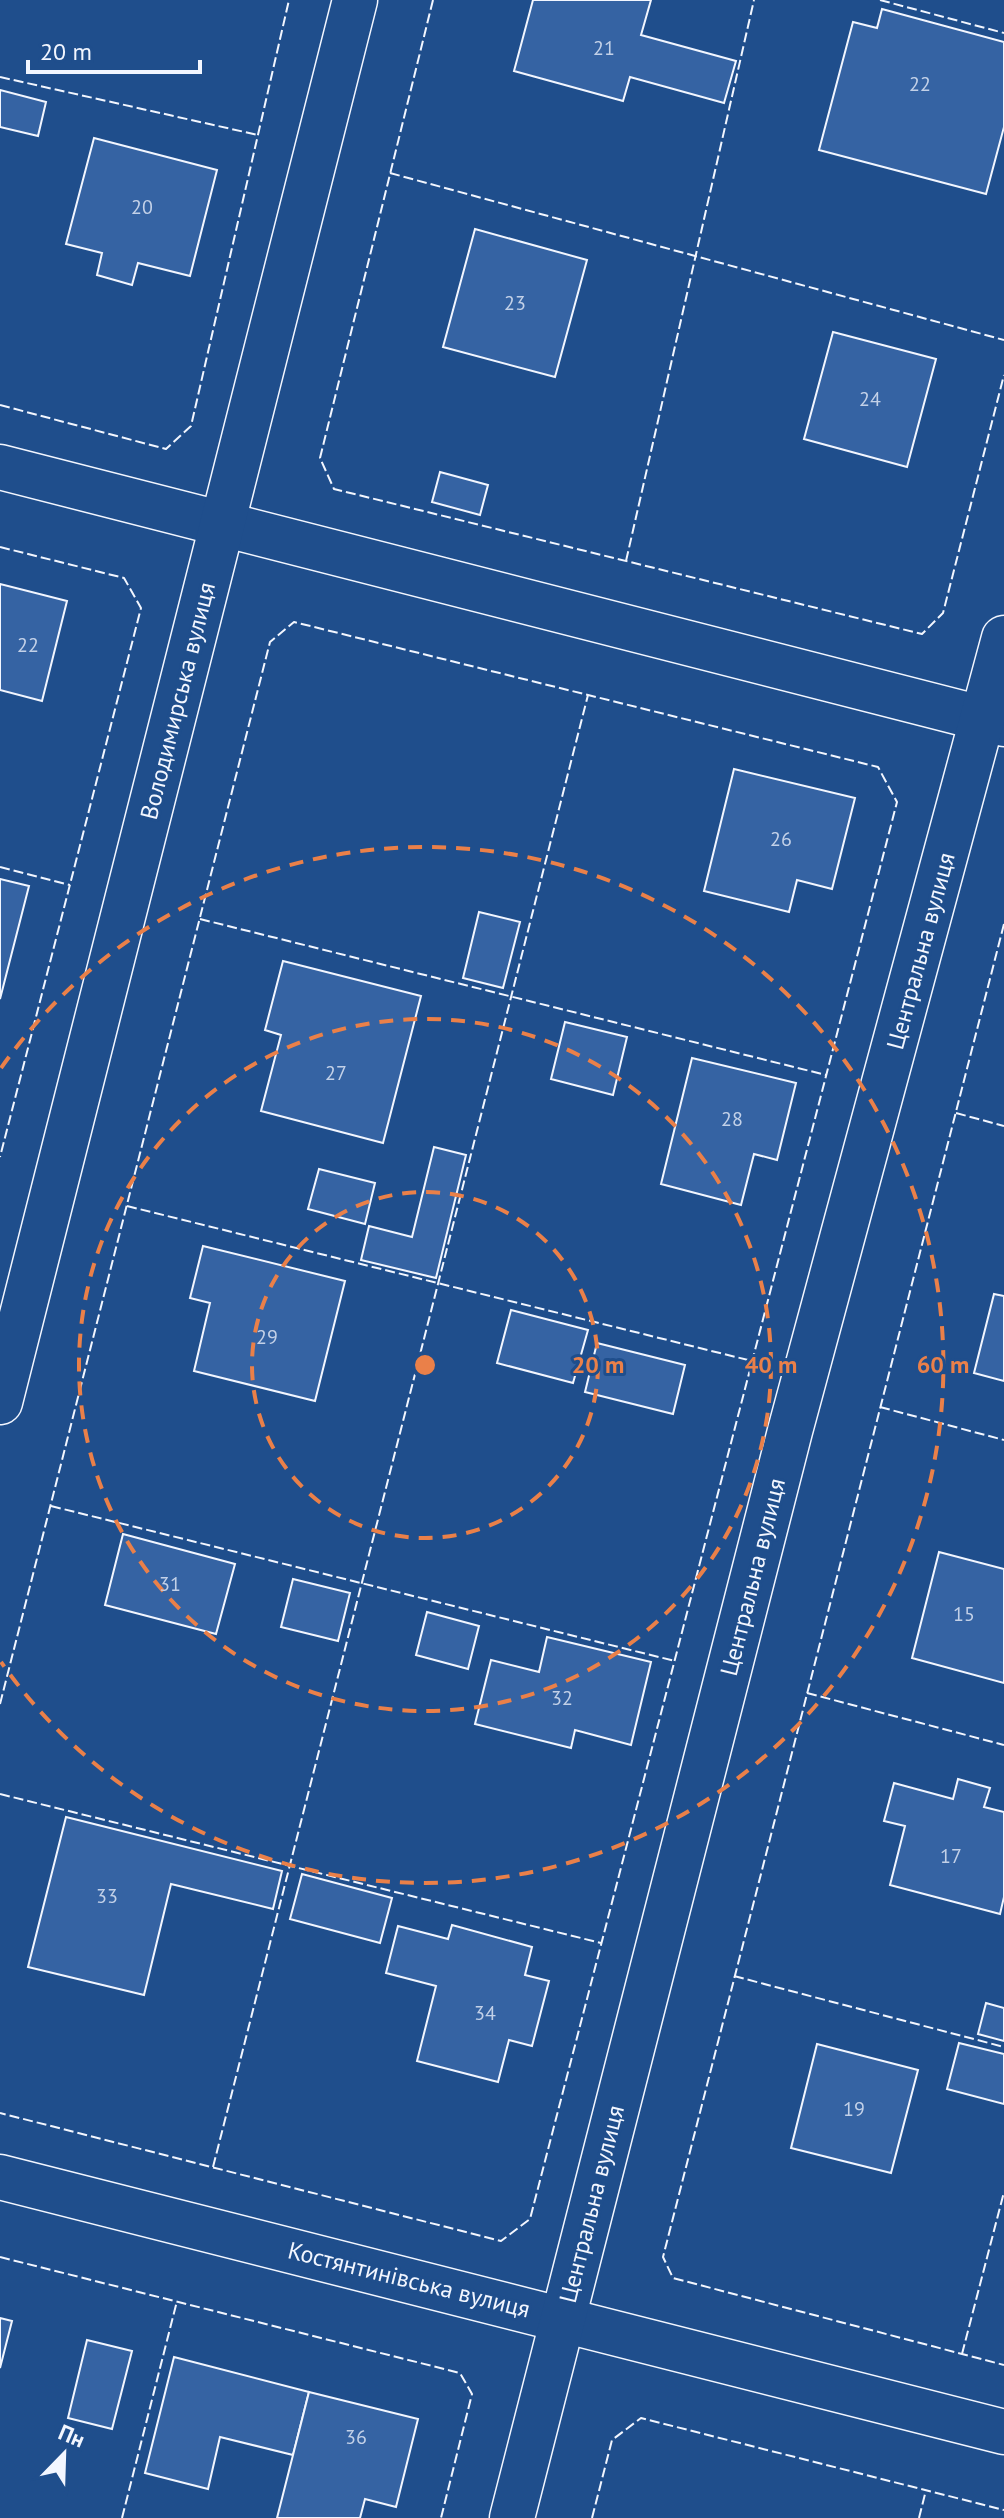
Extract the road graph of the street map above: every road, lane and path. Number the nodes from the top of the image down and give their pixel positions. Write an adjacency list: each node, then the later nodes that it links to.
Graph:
1 (355, 0): 3 (street, Володимирська вулиця)
2 (0, 467): 3 (street)
3 (222, 523): 5 (street); 6 (street, Володимирська вулиця)
4 (1004, 638): 5 (street, Центральна вулиця)
5 (994, 722): 8 (street, Центральна вулиця)
6 (0, 1402)
7 (0, 2177): 8 (street, Костянтинівська вулиця)
8 (563, 2319): 9 (street, Костянтинівська вулиця); 10 (street, Центральна вулиця)
9 (1004, 2432)
10 (512, 2518)

